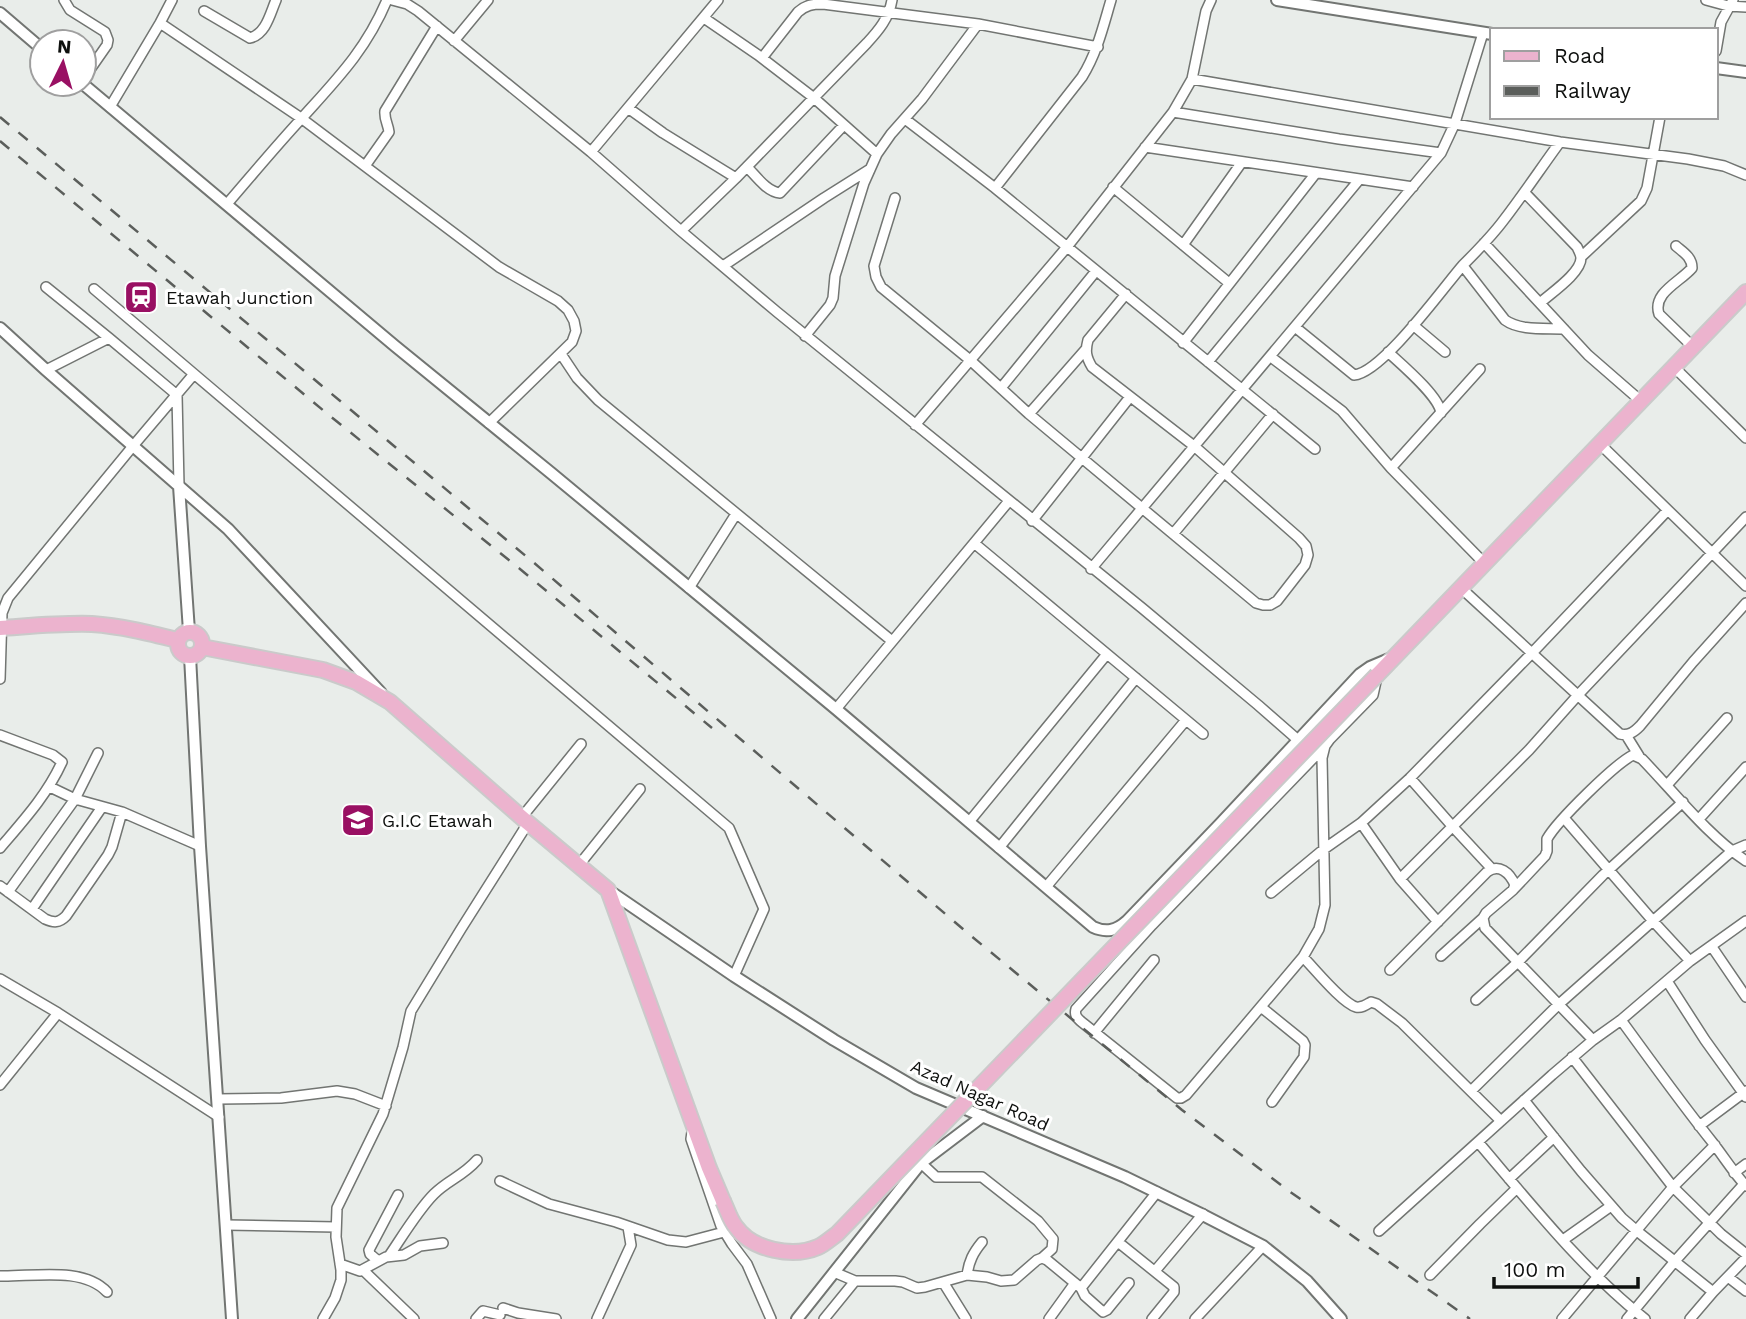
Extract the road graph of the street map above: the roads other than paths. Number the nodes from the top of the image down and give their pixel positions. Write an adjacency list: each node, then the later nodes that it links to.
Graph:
1 (64, 0): 26 (street)
2 (172, 0): 18 (street)
3 (276, 0): 14 (street)
4 (389, 0): 20 (street); 36 (street)
5 (488, 0): 24 (street)
6 (718, 0): 17 (street)
7 (892, 0): 15 (street)
8 (1111, 0): 25 (street)
9 (1211, 0): 30 (street)
10 (1277, 0): 21 (street)
11 (1706, 0): 12 (street)
12 (1730, 3): 13 (street); 23 (street)
13 (1746, 7)
14 (204, 10)
15 (890, 12): 19 (street); 27 (street); 32 (street)
16 (0, 13): 22 (street)
17 (704, 18): 27 (street); 34 (street)
18 (160, 23): 33 (street); 36 (street)
19 (978, 24): 25 (street); 37 (street)
20 (437, 26): 24 (street); 48 (street)
21 (1488, 34): 39 (street)
22 (28, 37)
23 (1718, 39)
24 (454, 41): 43 (street)
25 (1098, 47): 57 (street)
26 (98, 58)
27 (762, 58): 32 (street)
28 (1718, 68): 29 (street)
29 (1746, 72)
30 (1192, 79): 35 (street); 39 (street)
31 (98, 97): 33 (street)
32 (814, 98): 40 (street); 49 (street)
33 (110, 107): 60 (street)
34 (628, 108): 43 (street); 53 (street)
35 (1173, 112): 42 (street); 44 (street)
36 (301, 118): 48 (street); 60 (street)
37 (905, 119): 45 (street); 57 (street)
38 (1660, 119): 46 (street)
39 (1455, 124): 41 (street); 44 (street)
40 (844, 125): 45 (street); 49 (street)
41 (1560, 142): 46 (street); 58 (street)
42 (1145, 147): 47 (street); 55 (street)
43 (591, 152): 61 (street)
44 (1441, 153): 56 (street)
45 (877, 154): 50 (street)
46 (1653, 155): 52 (street); 66 (street)
47 (1242, 162): 51 (street); 63 (street)
48 (365, 166): 87 (street)
49 (747, 167): 53 (street)
50 (870, 169): 67 (street); 80 (street)
51 (1316, 173): 54 (street); 70 (street)
52 (1746, 175)
53 (736, 178): 61 (street)
54 (1359, 180): 56 (street); 90 (street)
55 (1113, 187): 63 (street); 65 (street)
56 (1413, 187): 77 (street)
57 (995, 188): 65 (street)
58 (1525, 193): 62 (street); 66 (street)
59 (895, 198): 89 (street)
60 (227, 204): 103 (street)
61 (681, 231): 67 (street)
62 (1484, 243): 68 (street); 75 (street)
63 (1183, 245): 70 (street)
64 (1676, 246): 83 (street)
65 (1067, 247): 69 (street); 89 (street)
66 (1581, 257): 75 (street)
67 (723, 266): 80 (street)
68 (1463, 266): 76 (street); 79 (street)
69 (1096, 271): 74 (street); 95 (street)
70 (1229, 283): 82 (street)
71 (46, 287): 81 (street)
72 (94, 289): 94 (street)
73 (1746, 292): 83 (main road)
74 (1126, 294): 82 (street); 84 (street)
75 (1540, 303): 79 (street)
76 (1413, 325): 85 (street); 86 (street)
77 (1295, 327): 85 (street); 88 (street)
78 (0, 328): 93 (street)
79 (1564, 329): 99 (street)
80 (805, 335): 104 (street)
81 (109, 338): 93 (street); 97 (street)
82 (1183, 343): 90 (street)
83 (1693, 347): 91 (main road)
84 (1086, 349): 98 (street); 101 (street)
85 (1388, 352): 100 (street)
86 (1445, 352)
87 (561, 354): 103 (street); 117 (street)
88 (1271, 356): 96 (street); 111 (street)
89 (970, 359): 95 (street); 104 (street)
90 (1208, 362): 96 (street)
91 (1674, 367): 99 (main road); 105 (street)
92 (1480, 369): 100 (street)
93 (46, 370): 107 (street)
94 (194, 374): 97 (street); 195 (street)
95 (1001, 388): 101 (street)
96 (1243, 389): 102 (street); 108 (street)
97 (177, 395): 107 (street); 113 (street)
98 (1130, 397): 108 (street); 110 (street)
99 (1642, 402): 106 (main road)
100 (1441, 412): 111 (street)
101 (1029, 414): 110 (street)
102 (1273, 414): 109 (street); 112 (street)
103 (489, 422): 127 (street)
104 (915, 425): 114 (street)
105 (1746, 438)
106 (1600, 444): 116 (street); 123 (main road)
107 (133, 446): 113 (street); 129 (street)
108 (1194, 446): 112 (street); 115 (street)
109 (1315, 449)
110 (1083, 458): 115 (street); 119 (street)
111 (1391, 468): 123 (street)
112 (1224, 473): 120 (street); 120 (street)
113 (179, 486): 130 (street); 140 (street)
114 (1009, 502): 119 (street); 121 (street)
115 (1142, 507): 120 (street); 124 (street)
116 (1667, 511): 122 (street); 133 (street)
117 (737, 514): 127 (street); 131 (street)
118 (1746, 517): 122 (street)
119 (1032, 521): 124 (street)
120 (1173, 534)
121 (974, 543): 131 (street); 134 (street)
122 (1711, 553): 125 (street); 139 (street)
123 (1485, 564): 126 (main road)
124 (1091, 569): 147 (street)
125 (1746, 586)
126 (1461, 588): 133 (street); 135 (main road)
127 (689, 589): 141 (street)
128 (1746, 603): 146 (street)
129 (1, 628): 130 (main road); 138 (street)
130 (183, 635): 132 (main road); 132 (main road)
131 (892, 641): 141 (street)
132 (196, 652): 140 (main road); 168 (street)
133 (1532, 653): 139 (street); 153 (street)
134 (1107, 654): 137 (street); 164 (street)
135 (1394, 657): 136 (main road); 147 (street)
136 (1377, 675): 149 (street); 218 (main road, bridge)
137 (1136, 678): 143 (street); 170 (street)
138 (0, 679)
139 (1578, 695): 146 (street); 166 (street)
140 (390, 702): 162 (main road)
141 (836, 709): 164 (street)
142 (1727, 718): 154 (street)
143 (1186, 720): 144 (street); 178 (street)
144 (1203, 734)
145 (0, 735): 155 (street)
146 (1626, 735): 151 (street)
147 (1298, 740): 178 (street)
148 (581, 744): 162 (street)
149 (1325, 746): 171 (street); 204 (street)
150 (98, 753): 157 (street)
151 (1639, 756): 154 (street); 161 (street)
152 (1745, 770): 163 (street)
153 (1410, 778): 165 (street); 166 (street)
154 (1667, 785): 158 (street)
155 (50, 786): 157 (street); 169 (street)
156 (640, 789): 174 (street)
157 (75, 799): 159 (street); 179 (street)
158 (1683, 802): 163 (street); 176 (street)
159 (102, 807): 160 (street); 183 (street)
160 (122, 812): 168 (street); 183 (street)
161 (1564, 818): 176 (street); 181 (street)
162 (525, 820): 174 (main road); 213 (street)
163 (1699, 820): 172 (street)
164 (969, 822): 170 (street)
165 (1361, 823): 171 (street); 177 (street)
166 (1453, 827): 175 (street); 177 (street)
167 (1746, 845): 172 (street)
168 (200, 846): 210 (street)
169 (0, 848)
170 (999, 848): 178 (street)
171 (1324, 849): 182 (street); 189 (street)
172 (1732, 851): 173 (street); 185 (street)
173 (1746, 861)
174 (579, 865): 180 (main road)
175 (1492, 869): 181 (street); 187 (street)
176 (1609, 870): 185 (street); 193 (street)
177 (1400, 879): 187 (street)
178 (1046, 887)
179 (4, 889): 183 (street)
180 (608, 890): 195 (street, Azad Nagar Road); 218 (main road)
181 (1513, 890): 184 (street)
182 (1271, 893)
183 (32, 909)
184 (1483, 918): 190 (street); 193 (street)
185 (1653, 921): 192 (street); 200 (street)
186 (1746, 921): 188 (street)
187 (1438, 922): 194 (street)
188 (1712, 947): 192 (street); 198 (street)
189 (1303, 957): 201 (street); 208 (street)
190 (1441, 957)
191 (1154, 960): 204 (street)
192 (1690, 961): 197 (street)
193 (1518, 962): 199 (street); 200 (street)
194 (1390, 970)
195 (734, 976): 214 (street, Azad Nagar Road)
196 (0, 979): 202 (street)
197 (1667, 981): 203 (street); 209 (street)
198 (1746, 997)
199 (1476, 1000)
200 (1558, 1005): 205 (street); 208 (street)
201 (1261, 1007): 204 (street); 212 (street)
202 (58, 1013): 207 (street); 215 (street)
203 (1621, 1020): 205 (street); 217 (street)
204 (1094, 1032)
205 (1593, 1040): 206 (street)
206 (1573, 1058): 211 (street); 229 (street)
207 (0, 1085)
208 (1471, 1091): 216 (street)
209 (1745, 1094): 217 (street)
210 (218, 1099): 213 (street); 215 (street)
211 (1524, 1100): 216 (street); 219 (street)
212 (1272, 1102)
213 (386, 1106): 237 (street)
214 (983, 1116): 223 (street); 231 (street, Azad Nagar Road)
215 (219, 1117): 236 (street)
216 (1501, 1121): 220 (street)
217 (1699, 1126): 221 (street)
218 (695, 1130): 241 (street)
219 (1554, 1137): 226 (street); 233 (street)
220 (1478, 1142): 226 (street); 239 (street)
221 (1715, 1145): 225 (street); 229 (street)
222 (477, 1160): 247 (street)
223 (920, 1163): 249 (street); 255 (street)
224 (1746, 1164): 225 (street)
225 (1734, 1173): 228 (street)
226 (1509, 1179): 230 (street)
227 (500, 1181): 238 (street)
228 (1745, 1185): 235 (street)
229 (1674, 1187): 235 (street); 240 (street)
230 (1517, 1188): 242 (street); 257 (street)
231 (1157, 1192): 234 (street, Azad Nagar Road); 244 (street)
232 (397, 1195): 250 (street)
233 (1611, 1206): 240 (street); 242 (street)
234 (1203, 1214): 246 (street, Azad Nagar Road); 254 (street)
235 (1710, 1222): 248 (street); 251 (street)
236 (226, 1225): 237 (street); 269 (street)
237 (336, 1227): 252 (street)
238 (628, 1227): 241 (street); 274 (street)
239 (1379, 1231)
240 (1637, 1231): 251 (street); 259 (street)
241 (724, 1232): 275 (street)
242 (1563, 1240): 259 (street)
243 (982, 1242): 256 (street)
244 (1118, 1242): 254 (street); 264 (street)
245 (443, 1243): 247 (street)
246 (1263, 1246): 281 (street); 282 (street, Azad Nagar Road)
247 (389, 1256): 250 (street)
248 (1746, 1256): 260 (street)
249 (1042, 1258): 256 (street); 264 (street)
250 (377, 1260): 253 (street)
251 (1675, 1261): 267 (street); 268 (street)
252 (340, 1264): 253 (street); 270 (street)
253 (363, 1270): 271 (street)
254 (1155, 1271): 280 (street)
255 (834, 1272): 261 (street); 276 (street)
256 (967, 1275): 262 (street)
257 (1430, 1275)
258 (0, 1276): 266 (street)
259 (1598, 1277): 268 (street); 283 (street)
260 (1728, 1277): 265 (street); 267 (street)
261 (855, 1281): 262 (street); 277 (street)
262 (943, 1282): 278 (street)
263 (1129, 1283): 264 (street)
264 (1078, 1285): 279 (street)
265 (1746, 1291)
266 (107, 1292)
267 (1713, 1292): 286 (street)
268 (1634, 1310): 284 (street); 285 (street)
269 (232, 1319)
270 (323, 1319)
271 (414, 1319)
272 (476, 1319): 273 (street)
273 (556, 1319)
274 (597, 1319)
275 (771, 1319)
276 (797, 1319)
277 (824, 1319)
278 (966, 1319)
279 (1049, 1319)
280 (1152, 1319)
281 (1195, 1319)
282 (1341, 1319)
283 (1562, 1319)
284 (1627, 1319)
285 (1645, 1319)
286 (1690, 1319)

